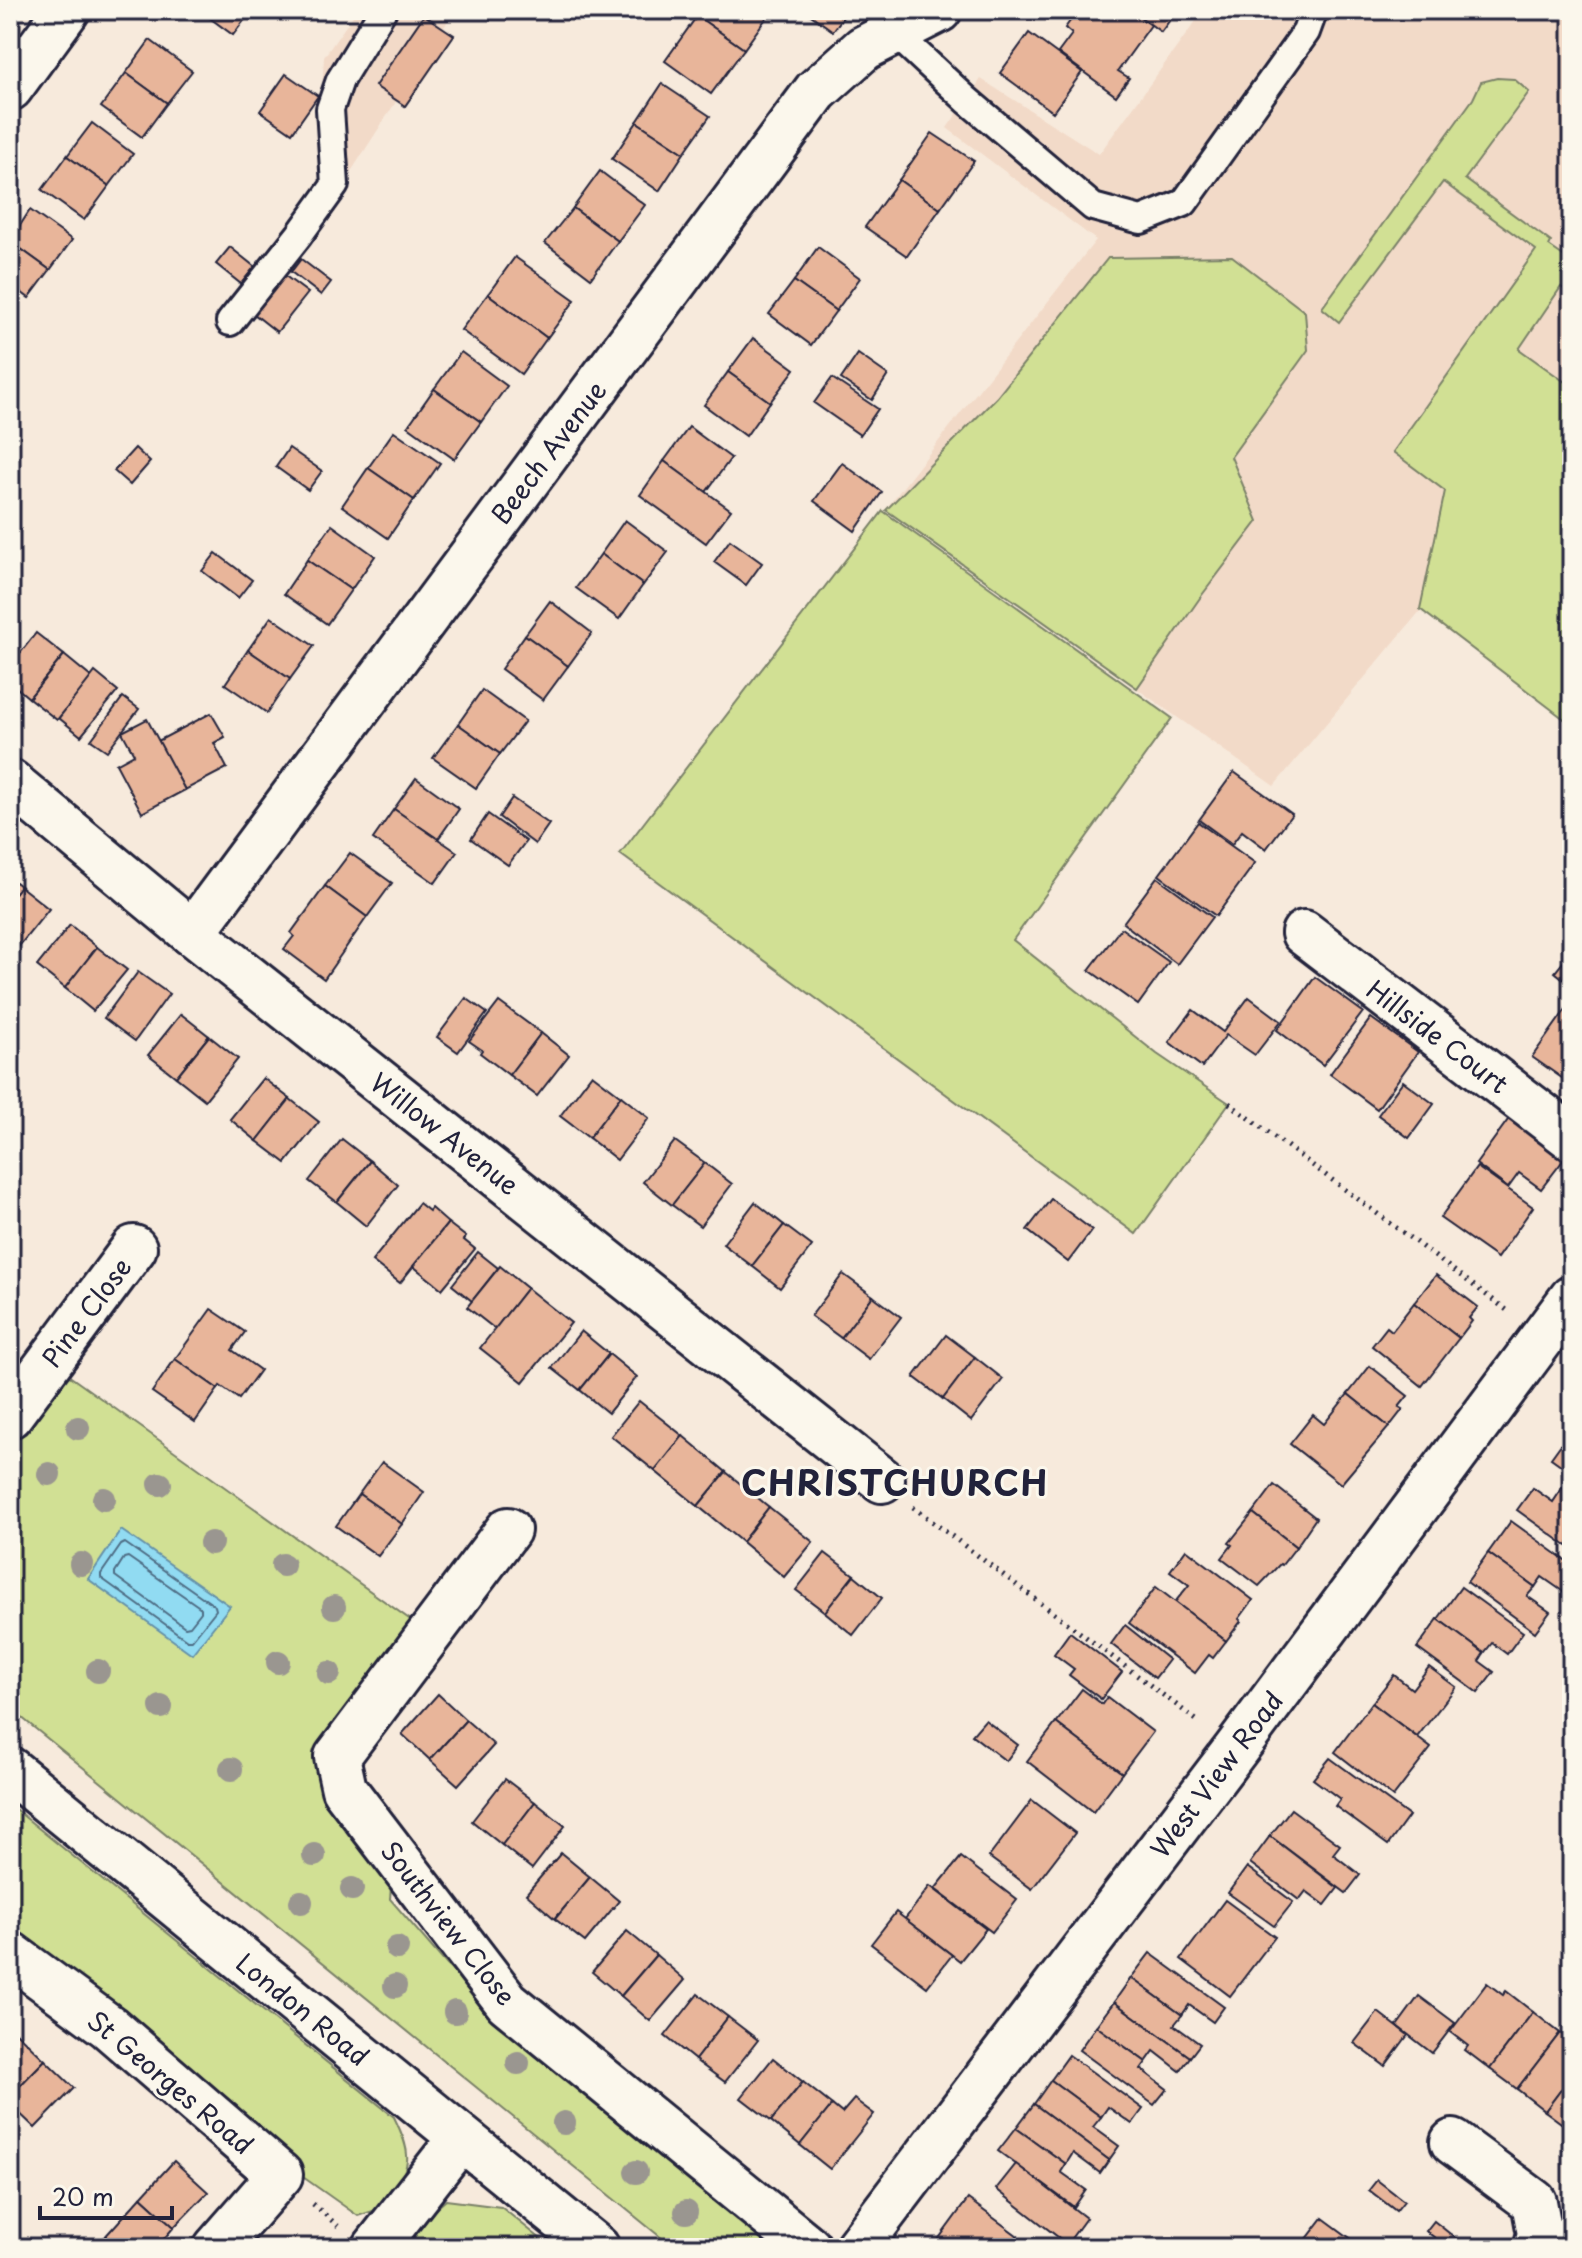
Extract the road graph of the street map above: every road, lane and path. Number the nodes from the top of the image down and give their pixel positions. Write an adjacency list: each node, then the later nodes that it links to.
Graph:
1 (67, 10): 6 (street)
2 (383, 10): 7 (lane)
3 (939, 10): 5 (street, Beech Avenue)
4 (1314, 10): 5 (lane)
5 (895, 33): 9 (street, Beech Avenue)
6 (10, 88)
7 (230, 322)
8 (10, 782): 9 (street, Willow Avenue)
9 (192, 933): 17 (street, Willow Avenue)
10 (1304, 933): 12 (street, Hillside Court)
11 (1229, 1103): 15 (path)
12 (1572, 1138)
13 (134, 1248): 16 (street, Pine Close)
14 (1572, 1298): 15 (street, West View Road)
15 (1544, 1338): 19 (street, West View Road)
16 (10, 1415)
17 (882, 1480): 19 (path)
18 (508, 1530): 28 (street, Southview Close)
19 (1236, 1749): 29 (street, West View Road)
20 (10, 1770): 22 (street, London Road)
21 (10, 1954): 24 (street, St Georges Road)
22 (461, 2138): 25 (street); 27 (street, London Road)
23 (1453, 2142): 30 (street)
24 (280, 2175): 25 (path); 26 (street)
25 (359, 2240)
26 (216, 2248)
27 (597, 2248)
28 (809, 2248)
29 (857, 2248)
30 (1536, 2248)

